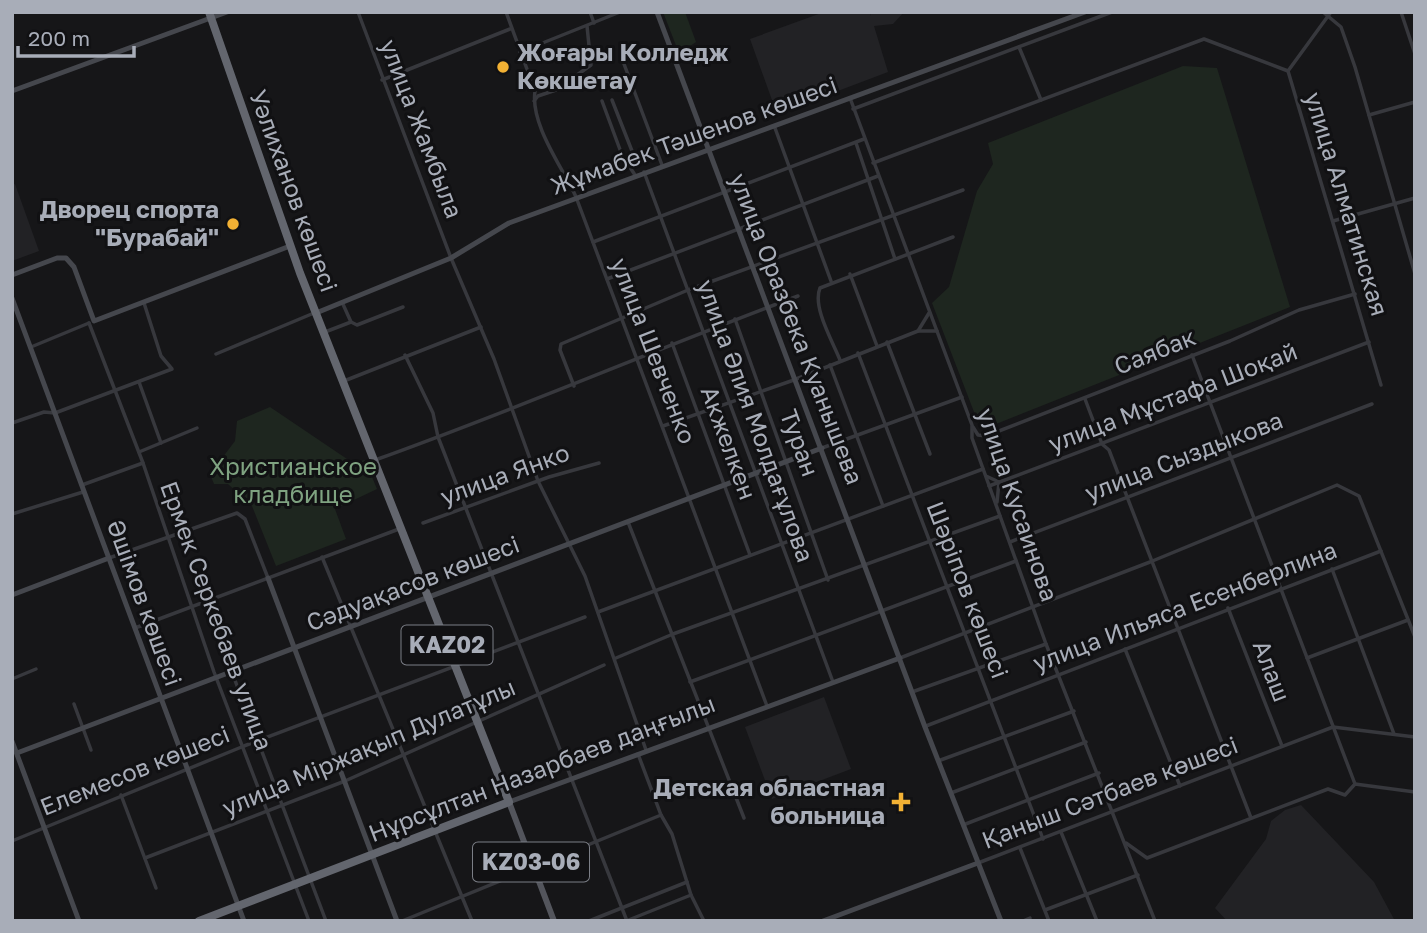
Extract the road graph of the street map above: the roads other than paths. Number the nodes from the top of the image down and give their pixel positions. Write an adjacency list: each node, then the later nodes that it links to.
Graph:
1 (358, 12): 24 (street, улица Жамбыла)
2 (506, 12): 15 (street, улица Шевченко)
3 (590, 12): 13 (street)
4 (620, 12): 13 (street)
5 (657, 12): 38 (street, улица Оразбека Куанышева)
6 (1085, 12): 16 (street, Жұмабек Тәшенов көшесі)
7 (1112, 12): 17 (street)
8 (1323, 12): 11 (street)
9 (1401, 12): 20 (street)
10 (224, 13): 12 (street)
11 (1330, 13): 22 (street); 34 (street)
12 (211, 16): 26 (street); 61 (highway, Уәлиханов көшесі / KАZ02)
13 (594, 23): 14 (street)
14 (587, 26): 19 (street); 23 (street)
15 (511, 28): 19 (street, улица Шевченко); 24 (street)
16 (1006, 41): 18 (street); 27 (street, Жұмабек Тәшенов көшесі)
17 (1019, 47): 18 (street); 29 (street)
18 (1009, 50): 33 (street)
19 (520, 52): 32 (street, улица Шевченко)
20 (1415, 54)
21 (621, 56): 40 (street)
22 (1288, 71): 29 (street, улица Алматинская); 56 (street, улица Алматинская)
23 (580, 74): 25 (street); 32 (street)
24 (382, 80): 64 (street, улица Жамбыла)
25 (586, 88)
26 (12, 91)
27 (849, 99): 33 (street, улица Кусаинова); 35 (street, Жұмабек Тәшенов көшесі)
28 (612, 100): 41 (street)
29 (1041, 100): 39 (street, улица Алматинская)
30 (602, 101): 41 (street)
31 (1415, 102): 34 (street)
32 (534, 103): 49 (street, улица Шевченко)
33 (853, 109): 36 (street, улица Кусаинова)
34 (1369, 115): 52 (street)
35 (775, 128): 38 (street, Жұмабек Тәшенов көшесі); 42 (street)
36 (864, 139): 37 (street); 39 (street, улица Кусаинова)
37 (856, 143): 42 (street); 46 (street)
38 (710, 150): 40 (street, Жұмабек Тәшенов көшесі); 48 (street, улица Оразбека Куанышева)
39 (873, 163): 45 (street, улица Кусаинова)
40 (662, 165): 43 (street, Жұмабек Тәшенов көшесі)
41 (632, 167): 44 (street)
42 (790, 167): 48 (street); 51 (street)
43 (643, 172): 44 (street, Жұмабек Тәшенов көшесі); 54 (street, улица Әлия Молдағұлова)
44 (635, 175): 49 (street, Жұмабек Тәшенов көшесі)
45 (878, 176): 46 (street); 53 (street, улица Кусаинова)
46 (869, 180): 51 (street); 55 (street)
47 (962, 190): 53 (street)
48 (726, 193): 54 (street); 57 (street, улица Оразбека Куанышева)
49 (576, 197): 59 (street, улица Шевченко); 64 (street, Жұмабек Тәшенов көшесі)
50 (1415, 198): 52 (street)
51 (803, 204): 57 (street); 60 (street)
52 (1395, 204): 56 (street); 68 (street)
53 (892, 215): 55 (street); 63 (street, улица Кусаинова)
54 (660, 216): 59 (street); 62 (street, улица Әлия Молдағұлова)
55 (883, 218): 60 (street); 65 (street)
56 (1333, 221): 73 (street, улица Алматинская)
57 (740, 230): 62 (street); 66 (street, улица Оразбека Куанышева)
58 (953, 237): 63 (street)
59 (593, 242): 70 (street, улица Шевченко)
60 (817, 242): 66 (street); 71 (street)
61 (290, 246): 77 (street); 80 (highway, Уәлиханов көшесі / KАZ02)
62 (674, 253): 70 (street); 72 (street, улица Әлия Молдағұлова)
63 (907, 256): 65 (street); 81 (street, улица Кусаинова)
64 (451, 258): 76 (street, Жұмабек Тәшенов көшесі); 86 (street, улица Жамбыла)
65 (895, 259): 67 (street)
66 (754, 268): 72 (street); 79 (street, улица Оразбека Куанышева)
67 (850, 274): 71 (street); 94 (street)
68 (1415, 274)
69 (12, 275): 84 (street, Ермек Серкебаев улица)
70 (607, 279): 82 (street, улица Шевченко)
71 (831, 281): 101 (street)
72 (688, 290): 82 (street); 87 (street, улица Әлия Молдағұлова)
73 (1355, 294): 92 (street, улица Алматинская); 99 (street, Саябак)
74 (798, 296): 79 (street)
75 (12, 298): 95 (street, Әшімов көшесі)
76 (342, 302): 80 (street, Жұмабек Тәшенов көшесі); 85 (street)
77 (144, 303): 84 (street); 105 (street)
78 (403, 307): 85 (street)
79 (768, 307): 83 (street); 103 (street, улица Оразбека Куанышева)
80 (316, 312): 90 (highway, Уәлиханов көшесі / KАZ02); 97 (street, Жұмабек Тәшенов көшесі); 143 (highway, KАZ02)
81 (929, 313): 88 (street); 89 (street, улица Кусаинова)
82 (622, 318): 100 (street, улица Шевченко); 107 (street)
83 (735, 319): 87 (street); 109 (street, Туран)
84 (92, 322): 95 (street); 108 (street, Ермек Серкебаев улица)
85 (351, 322): 90 (street)
86 (481, 327): 98 (street); 115 (street, улица Жамбыла)
87 (704, 331): 93 (street); 112 (street, улица Әлия Молдағұлова)
88 (918, 331): 89 (street); 91 (street)
89 (937, 331): 110 (street, улица Кусаинова)
90 (325, 332): 104 (highway, Уәлиханов көшесі / KАZ02)
91 (887, 341): 94 (street); 118 (street)
92 (1369, 342): 106 (street, улица Алматинская); 113 (street, улица Мұстафа Шоқай)
93 (672, 343): 100 (street); 117 (street, Акжелкен)
94 (877, 346): 96 (street)
95 (31, 347): 116 (street, Әшімов көшесі)
96 (858, 353): 101 (street); 120 (street, Шәріпов көшесі)
97 (216, 354)
98 (405, 355): 104 (street); 125 (street)
99 (1192, 355): 111 (street, Саябак); 113 (street)
100 (636, 357): 107 (street); 122 (street, улица Шевченко)
101 (840, 360): 102 (street)
102 (830, 365): 103 (street); 124 (street)
103 (796, 379): 109 (street); 128 (street, улица Оразбека Куанышева)
104 (344, 381): 132 (highway, KАZ02)
105 (139, 382): 108 (street); 126 (street)
106 (1381, 385)
107 (575, 386): 115 (street)
108 (116, 390): 116 (street); 129 (street, Ермек Серкебаев улица)
109 (761, 391): 112 (street); 133 (street, Туран)
110 (961, 397): 118 (street); 121 (street, улица Кусаинова)
111 (1085, 399): 121 (street, Саябак); 127 (street)
112 (729, 402): 117 (street); 137 (street, улица Әлия Молдағұлова)
113 (1208, 403): 127 (street, улица Мұстафа Шоқай); 131 (street)
114 (1372, 404): 131 (street, улица Сыздыкова)
115 (512, 409): 125 (street); 139 (street, улица Жамбыла)
116 (55, 413): 119 (street); 144 (street, Әшімов көшесі)
117 (699, 413): 122 (street); 141 (street, Акжелкен)
118 (915, 413): 120 (street); 130 (street)
119 (12, 423)
120 (885, 425): 124 (street); 145 (street, Шәріпов көшесі)
121 (972, 425): 136 (street, улица Кусаинова)
122 (663, 426): 146 (street, улица Шевченко)
123 (197, 428): 126 (street)
124 (856, 436): 128 (street); 148 (street)
125 (438, 437): 132 (street); 149 (street)
126 (161, 443): 129 (street)
127 (1102, 444): 140 (street, улица Мұстафа Шоқай); 147 (street)
128 (822, 448): 133 (street, Сәдуақасов көшесі); 153 (street, улица Оразбека Куанышева)
129 (139, 452): 134 (street, Ермек Серкебаев улица)
130 (930, 454)
131 (1229, 457): 147 (street, улица Сыздыкова); 154 (street)
132 (375, 460): 143 (highway, KАZ02)
133 (787, 461): 137 (street, Сәдуақасов көшесі); 158 (street, Туран)
134 (143, 463): 144 (street); 159 (street, Ермек Серкебаев улица)
135 (599, 463): 139 (street, улица Янко)
136 (983, 469): 138 (street, улица Кусаинова); 145 (street)
137 (754, 474): 141 (street, Сәдуақасов көшесі); 163 (street, улица Әлия Молдағұлова)
138 (984, 475): 140 (street); 142 (street, улица Кусаинова)
139 (538, 481): 149 (street, улица Янко); 162 (street, улица Жамбыла)
140 (999, 482): 142 (street, улица Мұстафа Шоқай); 150 (street)
141 (725, 485): 146 (street, Сәдуақасов көшесі); 165 (street, Акжелкен)
142 (989, 486): 150 (street, улица Кусаинова)
143 (385, 488): 157 (highway, KАZ02)
144 (83, 489): 151 (street); 167 (street, Әшімов көшесі)
145 (912, 495): 148 (street); 160 (street, Шәріпов көшесі)
146 (690, 498): 155 (street, Сәдуақасов көшесі); 171 (street, улица Шевченко)
147 (1127, 498): 161 (street, улица Сыздыкова); 169 (street)
148 (883, 506): 153 (street)
149 (466, 508): 156 (street, улица Янко); 173 (street)
150 (998, 509): 152 (street, улица Кусаинова)
151 (12, 514)
152 (1000, 516): 160 (street); 161 (street, улица Кусаинова)
153 (849, 519): 158 (street); 170 (street, улица Оразбека Куанышева)
154 (1253, 519): 164 (street); 169 (street); 177 (street)
155 (628, 522): 162 (street, Сәдуақасов көшесі); 178 (street)
156 (422, 523)
157 (401, 528): 166 (street); 181 (highway, KАZ02)
158 (812, 532): 163 (street); 175 (street, Туран)
159 (168, 537): 167 (street); 174 (street); 184 (street, Ермек Серкебаев улица)
160 (930, 542): 170 (street); 176 (street, Шәріпов көшесі)
161 (1010, 542): 168 (street, улица Кусаинова)
162 (568, 544): 173 (street, Сәдуақасов көшесі); 186 (street)
163 (781, 544): 165 (street); 179 (street, улица Әлия Молдағұлова)
164 (1381, 551): 172 (street, улица Ильяса Есенберлина); 190 (street)
165 (750, 555): 171 (street)
166 (322, 557): 174 (street); 191 (street)
167 (109, 558): 180 (street); 192 (street, Әшімов көшесі)
168 (1016, 561): 176 (street); 183 (street, улица Кусаинова)
169 (1150, 562): 183 (street); 193 (street)
170 (867, 566): 175 (street); 187 (street, улица Оразбека Куанышева)
171 (716, 567): 178 (street); 188 (street, улица Шевченко)
172 (1332, 569): 177 (street, улица Ильяса Есенберлина); 198 (street)
173 (493, 573): 181 (street, Сәдуақасов көшесі); 199 (street)
174 (268, 578): 182 (street); 201 (street)
175 (828, 580): 179 (street)
176 (946, 588): 187 (street); 194 (street, Шәріпов көшесі)
177 (1280, 588): 185 (street, улица Ильяса Есенберлина); 205 (street)
178 (655, 590): 186 (street); 195 (street)
179 (799, 591): 188 (street); 196 (street, улица Әлия Молдағұлова)
180 (12, 595)
181 (428, 598): 191 (street, Сәдуақасов көшесі); 208 (highway, KАZ02)
182 (205, 601): 184 (street); 211 (street, Ермек Серкебаев улица)
183 (1033, 606): 194 (street); 200 (street, улица Кусаинова)
184 (190, 607): 192 (street); 213 (street, Ермек Серкебаев улица)
185 (1228, 608): 193 (street, улица Ильяса Есенберлина); 238 (street, Алаш)
186 (598, 612): 203 (street)
187 (884, 612): 196 (street); 204 (street, улица Оразбека Куанышева)
188 (734, 615): 195 (street); 206 (street, улица Шевченко)
189 (585, 617): 199 (street, Елемесов көшесі)
190 (1408, 620): 197 (street); 198 (street)
191 (350, 626): 201 (street, Сәдуақасов көшесі); 219 (street)
192 (135, 628): 220 (street, Әшімов көшесі)
193 (1177, 628): 202 (street, улица Ильяса Есенберлина); 245 (street)
194 (964, 632): 204 (street); 209 (street, Шәріпов көшесі)
195 (673, 634): 203 (street); 215 (street)
196 (816, 637): 206 (street); 216 (street, улица Әлия Молдағұлова)
197 (1415, 637)
198 (1358, 639): 205 (street); 231 (street)
199 (519, 642): 208 (street, Елемесов көшесі); 218 (street)
200 (1046, 643): 209 (street); 212 (street, улица Кусаинова)
201 (295, 648): 211 (street, Сәдуақасов көшесі); 225 (street)
202 (1125, 649): 212 (street, улица Ильяса Есенберлина); 252 (street)
203 (616, 658): 240 (street)
204 (900, 658): 216 (street, Нұрсұлтан Назарбаев даңғылы); 217 (street, улица Оразбека Куанышева)
205 (1307, 658): 230 (street)
206 (751, 660): 215 (street); 223 (street, улица Шевченко)
207 (604, 664): 218 (street, улица Міржақып Дулатұлы)
208 (455, 667): 219 (street, Елемесов көшесі); 226 (highway, KАZ02)
209 (978, 668): 217 (street); 221 (street, Шәріпов көшесі)
210 (36, 669): 214 (street)
211 (232, 671): 213 (street, Сәдуақасов көшесі); 234 (street, Ермек Серкебаев улица)
212 (1059, 674): 221 (street, улица Ильяса Есенберлина); 224 (street, улица Кусаинова)
213 (216, 677): 220 (street, Сәдуақасов көшесі); 237 (street, Ермек Серкебаев улица)
214 (12, 679)
215 (690, 682): 228 (street)
216 (833, 682): 223 (street, Нұрсұлтан Назарбаев даңғылы)
217 (912, 692): 229 (street, улица Оразбека Куанышева)
218 (539, 694): 226 (street, улица Міржақып Дулатұлы); 249 (street)
219 (379, 695): 225 (street, Елемесов көшесі); 243 (street)
220 (161, 699): 227 (street, Сәдуақасов көшесі); 246 (street, Әшімов көшесі)
221 (990, 701): 229 (street, улица Ильяса Есенберлина); 232 (street, Шәріпов көшесі)
222 (74, 704): 227 (street)
223 (767, 706): 228 (street, Нұрсұлтан Назарбаев даңғылы)
224 (1074, 711): 232 (street); 236 (street, улица Кусаинова)
225 (321, 718): 234 (street, Елемесов көшесі); 250 (street)
226 (477, 721): 243 (street, улица Міржақып Дулатұлы); 257 (highway, KАZ02)
227 (83, 727): 239 (street); 241 (street, Сәдуақасов көшесі)
228 (708, 727): 240 (street, Нұрсұлтан Назарбаев даңғылы); 262 (street)
229 (925, 727): 244 (street, улица Оразбека Куанышева)
230 (1334, 727): 231 (street, Қаныш Сәтбаев көшесі); 238 (street, Қаныш Сәтбаев көшесі); 251 (street)
231 (1394, 734): 233 (street, Қаныш Сәтбаев көшесі)
232 (1004, 737): 244 (street); 247 (street, Шәріпов көшесі)
233 (1415, 737)
234 (259, 740): 237 (street, Елемесов көшесі); 258 (street, Ермек Серкебаев улица)
235 (12, 741): 241 (street)
236 (1086, 742): 247 (street); 248 (street, улица Кусаинова)
237 (244, 746): 246 (street, Елемесов көшесі); 260 (street, Ермек Серкебаев улица)
238 (1282, 746): 245 (street, Қаныш Сәтбаев көшесі)
239 (91, 750)
240 (646, 750): 242 (street, Нұрсұлтан Назарбаев даңғылы)
241 (16, 753): 265 (street)
242 (637, 754): 249 (street, Нұрсұлтан Назарбаев даңғылы); 261 (street)
243 (405, 755): 250 (street, улица Міржақып Дулатұлы); 266 (street)
244 (938, 761): 254 (street, улица Оразбека Куанышева)
245 (1230, 767): 252 (street, Қаныш Сәтбаев көшесі); 263 (street)
246 (188, 768): 255 (street, Елемесов көшесі); 268 (street, Әшімов көшесі)
247 (1016, 768): 254 (street); 256 (street, Шәріпов көшесі)
248 (1099, 773): 256 (street); 259 (street, улица Кусаинова)
249 (571, 779): 257 (street, Нұрсұлтан Назарбаев даңғылы); 271 (street)
250 (345, 780): 258 (street, улица Міржақып Дулатұлы); 274 (street)
251 (1355, 784): 253 (street); 263 (street)
252 (1180, 786): 259 (street, Қаныш Сәтбаев көшесі)
253 (1415, 792)
254 (951, 793): 264 (street, улица Оразбека Куанышева)
255 (121, 795): 265 (street, Елемесов көшесі); 275 (street)
256 (1028, 800): 264 (street); 269 (street, Шәріпов көшесі)
257 (509, 802): 266 (highway, Нұрсұлтан Назарбаев даңғылы); 277 (main road, KZ03-06)
258 (283, 806): 260 (street, улица Міржақып Дулатұлы); 279 (street, Ермек Серкебаев улица)
259 (1114, 811): 267 (street, Қаныш Сәтбаев көшесі); 272 (street, улица Кусаинова)
260 (268, 812): 268 (street, улица Міржақып Дулатұлы); 281 (street, Ермек Серкебаев улица)
261 (661, 815): 271 (street); 280 (street)
262 (744, 818)
263 (1251, 818): 272 (street)
264 (963, 825): 276 (street, улица Оразбека Куанышева)
265 (45, 827): 270 (street, Елемесов көшесі); 291 (street)
266 (436, 830): 274 (highway, Нұрсұлтан Назарбаев даңғылы); 285 (street)
267 (1061, 832): 269 (street, Қаныш Сәтбаев көшесі); 283 (street)
268 (212, 833): 275 (street, улица Міржақып Дулатұлы); 286 (street, Әшімов көшесі)
269 (1044, 839): 273 (street, Қаныш Сәтбаев көшесі)
270 (12, 841)
271 (596, 843): 277 (street); 287 (street)
272 (1126, 843): 278 (street, улица Кусаинова)
273 (1020, 848): 276 (street, Қаныш Сәтбаев көшесі); 288 (street)
274 (373, 853): 279 (highway, Нұрсұлтан Назарбаев даңғылы); 296 (street)
275 (145, 858): 282 (street)
276 (978, 863): 289 (street, Қаныш Сәтбаев көшесі); 305 (street, улица Оразбека Куанышева)
277 (534, 869): 285 (street); 299 (main road, KZ03-06)
278 (1138, 874): 283 (street); 309 (street, улица Кусаинова)
279 (310, 878): 281 (highway, Нұрсұлтан Назарбаев даңғылы); 295 (street, Ермек Серкебаев улица)
280 (687, 882): 284 (street); 287 (street)
281 (295, 884): 286 (highway, Нұрсұлтан Назарбаев даңғылы); 294 (street, Ермек Серкебаев улица)
282 (156, 888)
283 (1087, 894): 288 (street); 308 (street)
284 (691, 895): 301 (street); 302 (street)
285 (463, 897): 297 (street); 298 (street)
286 (238, 906): 292 (highway, Нұрсұлтан Назарбаев даңғылы); 293 (street, Әшімов көшесі)
287 (622, 908): 300 (street); 301 (street)
288 (1045, 910): 307 (street)
289 (847, 911): 303 (street, Қаныш Сәтбаев көшесі); 304 (street)
290 (1030, 918): 306 (street)
291 (79, 921)
292 (199, 921)
293 (244, 921)
294 (309, 921)
295 (326, 921)
296 (397, 921)
297 (402, 921)
298 (472, 921)
299 (554, 921)
300 (589, 921)
301 (626, 921)
302 (704, 921)
303 (823, 921)
304 (850, 921)
305 (1001, 921)
306 (1023, 921)
307 (1049, 921)
308 (1097, 921)
309 (1156, 921)

